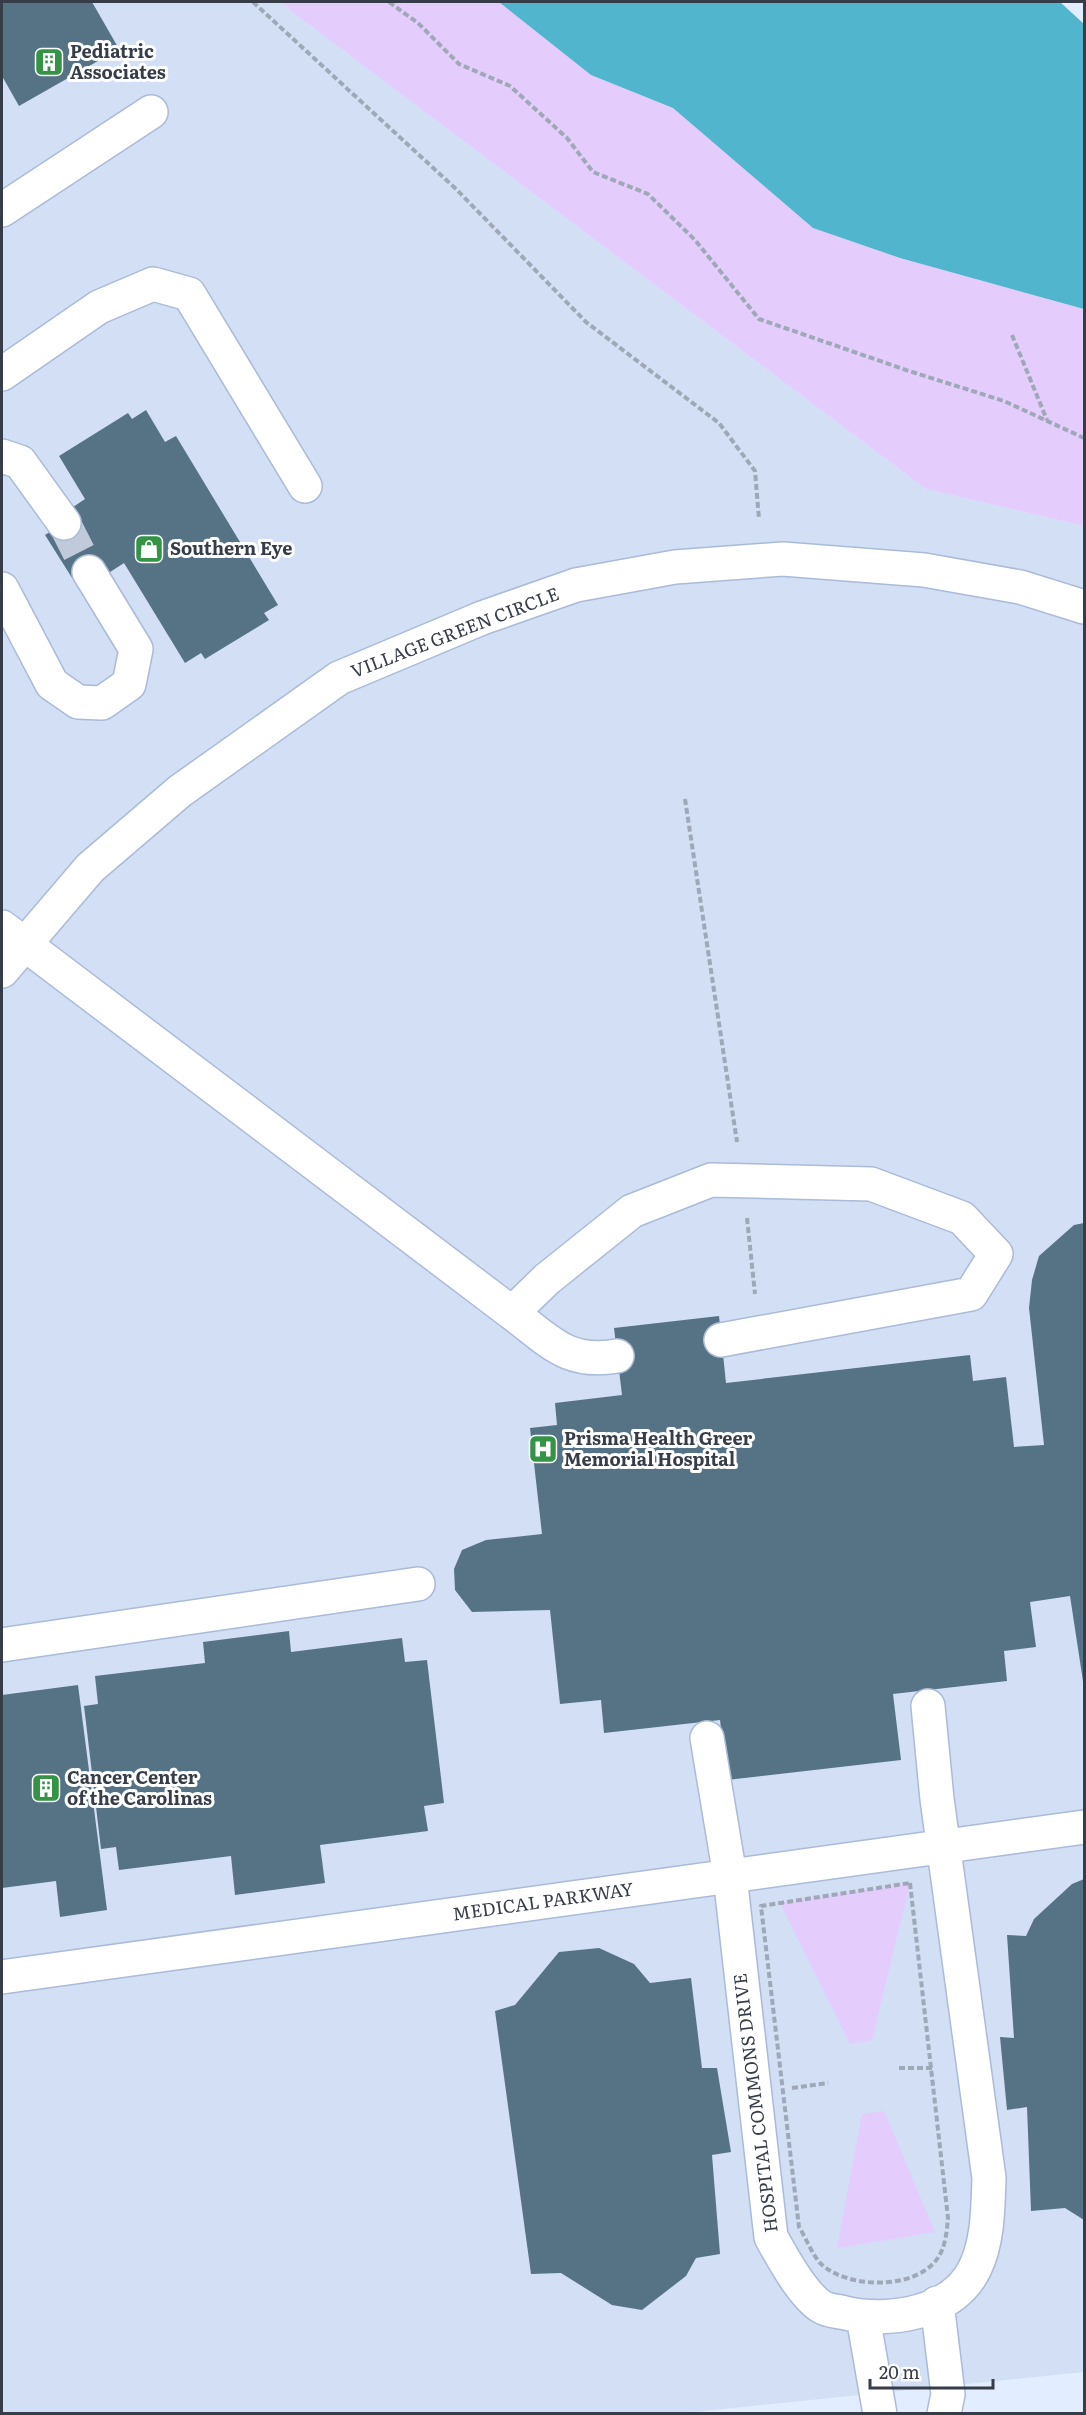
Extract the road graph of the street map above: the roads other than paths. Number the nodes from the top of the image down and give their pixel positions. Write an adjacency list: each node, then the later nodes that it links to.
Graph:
1 (151, 112): 2 (street)
2 (2, 210)
3 (2, 374): 5 (street)
4 (2, 456): 6 (street)
5 (305, 486)
6 (64, 523)
7 (89, 572): 8 (street)
8 (2, 589)
9 (1084, 607): 10 (street, VILLAGE GREEN CIRCLE)
10 (12, 936): 11 (street, VILLAGE GREEN CIRCLE); 12 (street)
11 (2, 971)
12 (512, 1312): 13 (street); 14 (street)
13 (721, 1340)
14 (617, 1356)
15 (418, 1584): 16 (street)
16 (2, 1645)
17 (928, 1706): 20 (street, HOSPITAL COMMONS DRIVE)
18 (707, 1738): 21 (street, HOSPITAL COMMONS DRIVE)
19 (1084, 1827): 20 (street, MEDICAL PARKWAY)
20 (944, 1846): 21 (street, MEDICAL PARKWAY); 23 (street, HOSPITAL COMMONS DRIVE)
21 (730, 1876): 22 (street, MEDICAL PARKWAY); 24 (street, HOSPITAL COMMONS DRIVE)
22 (2, 1977)
23 (936, 2303): 24 (street, HOSPITAL COMMONS DRIVE); 26 (street)
24 (863, 2317): 25 (street)
25 (879, 2414)
26 (944, 2414)

